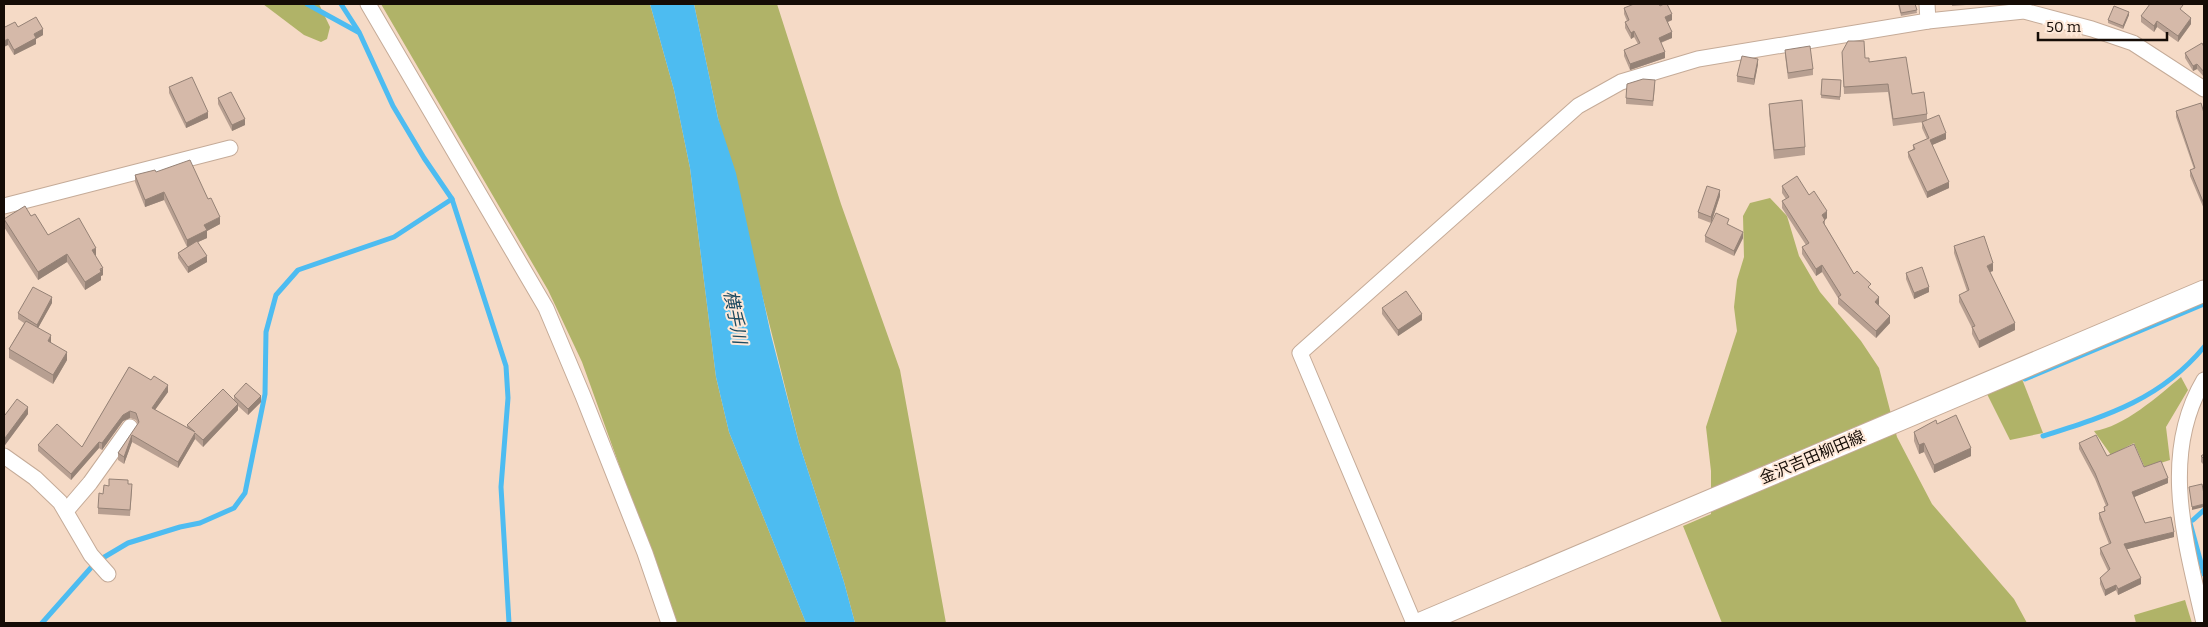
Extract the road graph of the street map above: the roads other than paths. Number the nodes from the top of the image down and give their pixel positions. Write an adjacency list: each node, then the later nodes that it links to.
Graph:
1 (368, 4): 13 (street)
2 (1927, 4): 3 (street)
3 (1928, 21): 4 (street); 14 (street)
4 (2204, 88)
5 (230, 148): 6 (street)
6 (4, 206)
7 (2204, 291): 15 (main road, 金沢吉田柳田線)
8 (2204, 380): 16 (street)
9 (130, 427): 11 (street)
10 (4, 456): 11 (street)
11 (66, 510): 12 (street)
12 (108, 574)
13 (669, 623)
14 (1414, 623)
15 (1420, 623)
16 (2204, 623)

